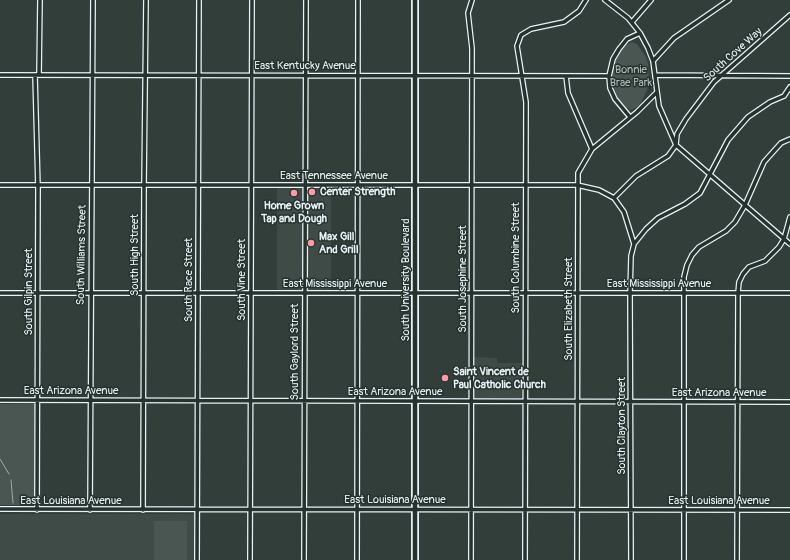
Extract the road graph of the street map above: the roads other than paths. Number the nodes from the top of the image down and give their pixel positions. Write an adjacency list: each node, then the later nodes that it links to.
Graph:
1 (40, 0): 19 (street, South Gilpin Street)
2 (93, 0): 24 (street, South Williams Street)
3 (146, 0): 25 (street, South High Street)
4 (199, 0): 26 (street, South Race Street)
5 (252, 0): 20 (street, South Vine Street)
6 (306, 0): 21 (street, South Gaylord Street)
7 (358, 0): 27 (street)
8 (415, 0): 28 (main road, South University Boulevard)
9 (472, 0): 29 (street, South Josephine Street)
10 (586, 0): 22 (street, South Columbine Street)
11 (604, 0): 15 (street)
12 (651, 0): 15 (street)
13 (729, 0): 17 (street)
14 (790, 15): 32 (street, South Cove Way)
15 (632, 22): 16 (street)
16 (640, 33): 17 (street); 31 (street)
17 (653, 61): 23 (street)
18 (0, 75): 19 (street, East Kentucky Avenue)
19 (37, 75): 24 (street, East Kentucky Avenue); 52 (street, South Gilpin Street)
20 (252, 75): 21 (street, East Kentucky Avenue); 26 (street, East Kentucky Avenue); 46 (street, South Vine Street)
21 (306, 75): 27 (street, East Kentucky Avenue); 47 (street, South Gaylord Street)
22 (522, 75): 29 (street, East Kentucky Avenue); 30 (street, East Kentucky Avenue); 41 (street, South Columbine Street)
23 (655, 75): 32 (street); 35 (street)
24 (92, 76): 25 (street, East Kentucky Avenue); 43 (street, South Williams Street)
25 (145, 76): 26 (street, East Kentucky Avenue); 44 (street, South High Street)
26 (198, 76): 45 (street, South Race Street)
27 (358, 76): 28 (street, East Kentucky Avenue); 48 (street)
28 (415, 76): 29 (street, East Kentucky Avenue); 49 (main road, South University Boulevard)
29 (472, 76): 50 (street, South Josephine Street)
30 (566, 76): 31 (street, East Kentucky Avenue); 39 (street)
31 (609, 76): 36 (street)
32 (723, 76): 33 (street); 38 (street, South Cove Way)
33 (790, 76)
34 (790, 86): 40 (street)
35 (656, 92): 36 (street, South Elizabeth Street); 38 (street)
36 (630, 117): 39 (street, South Elizabeth Street)
37 (790, 139): 54 (street)
38 (676, 145): 40 (street); 53 (street, South Cove Way)
39 (592, 149): 51 (street, South Elizabeth Street)
40 (710, 175): 54 (street); 57 (street)
41 (526, 184): 50 (street, East Tennessee Avenue); 51 (street, East Tennessee Avenue); 70 (street, South Columbine Street)
42 (0, 185): 52 (street, East Tennessee Avenue)
43 (92, 185): 44 (street, East Tennessee Avenue); 52 (street, East Tennessee Avenue); 62 (street, South Williams Street)
44 (144, 185): 45 (street, East Tennessee Avenue); 63 (street, South High Street)
45 (198, 185): 46 (street, East Tennessee Avenue); 64 (street, South Race Street)
46 (252, 185): 47 (street, East Tennessee Avenue); 65 (street, South Vine Street)
47 (304, 185): 48 (street, East Tennessee Avenue); 66 (street, South Gaylord Street)
48 (358, 185): 49 (street, East Tennessee Avenue); 67 (street)
49 (415, 185): 50 (street, East Tennessee Avenue); 68 (main road, South University Boulevard)
50 (472, 185): 69 (street, South Josephine Street)
51 (577, 185): 53 (street, East Tennessee Avenue); 71 (street, South Elizabeth Street)
52 (37, 186): 59 (street, South Gilpin Street)
53 (614, 198): 57 (street)
54 (745, 205): 56 (street); 60 (street)
55 (790, 217): 56 (street)
56 (784, 239): 58 (street); 73 (street)
57 (634, 244): 72 (street, South Clayton Street)
58 (790, 244)
59 (38, 292): 61 (street, East Mississippi Avenue); 62 (street, East Mississippi Avenue); 76 (street, South Gilpin Street)
60 (685, 292): 72 (street, East Mississippi Avenue); 73 (street, East Mississippi Avenue); 88 (street)
61 (0, 293)
62 (91, 293): 63 (street, East Mississippi Avenue); 77 (street, South Williams Street)
63 (145, 293): 64 (street, East Mississippi Avenue); 78 (street, South High Street)
64 (198, 293): 65 (street, East Mississippi Avenue); 79 (street, South Race Street)
65 (251, 293): 66 (street, East Mississippi Avenue); 80 (street, South Vine Street)
66 (304, 293): 67 (street, East Mississippi Avenue); 81 (street, South Gaylord Street)
67 (358, 293): 68 (street, East Mississippi Avenue); 82 (street)
68 (416, 293): 69 (street, East Mississippi Avenue); 83 (main road, South University Boulevard)
69 (472, 293): 70 (street, East Mississippi Avenue); 84 (street, South Josephine Street)
70 (525, 293): 71 (street, East Mississippi Avenue); 85 (street, South Columbine Street)
71 (577, 293): 72 (street, East Mississippi Avenue); 87 (street, South Elizabeth Street)
72 (630, 293): 86 (street, South Clayton Street)
73 (738, 293): 74 (street, East Mississippi Avenue); 89 (street)
74 (790, 293)
75 (0, 400): 76 (street, East Arizona Avenue)
76 (39, 400): 77 (street, East Arizona Avenue); 100 (street, South Gilpin Street)
77 (91, 400): 78 (street, East Arizona Avenue); 101 (street, South Williams Street)
78 (144, 401): 79 (street, East Arizona Avenue); 102 (street, South High Street)
79 (198, 401): 80 (street, East Arizona Avenue); 91 (street, South Race Street)
80 (251, 401): 81 (street, East Arizona Avenue); 92 (street, South Vine Street)
81 (304, 401): 82 (street, East Arizona Avenue); 93 (street, South Gaylord Street)
82 (359, 401): 83 (street, East Arizona Avenue); 94 (street)
83 (415, 401): 84 (street, East Arizona Avenue); 95 (main road, South University Boulevard)
84 (472, 401): 85 (street, East Arizona Avenue); 96 (street, South Josephine Street)
85 (525, 401): 87 (street, East Arizona Avenue); 97 (street, South Columbine Street)
86 (631, 401): 87 (street, East Arizona Avenue); 88 (street, East Arizona Avenue); 103 (street, South Clayton Street)
87 (578, 402): 98 (street, South Elizabeth Street)
88 (684, 402): 89 (street, East Arizona Avenue); 104 (street)
89 (738, 402): 90 (street, East Arizona Avenue); 105 (street)
90 (790, 402)
91 (197, 509): 92 (street, East Louisiana Avenue); 102 (street, East Louisiana Avenue); 107 (street, South Race Street)
92 (250, 509): 93 (street, East Louisiana Avenue); 108 (street, South Vine Street)
93 (304, 509): 94 (street, East Louisiana Avenue); 109 (street, South Gaylord Street)
94 (358, 509): 95 (street, East Louisiana Avenue); 110 (street)
95 (415, 509): 96 (street, East Louisiana Avenue); 111 (main road, South University Boulevard)
96 (472, 509): 97 (street, East Louisiana Avenue); 112 (street, South Josephine Street)
97 (526, 509): 98 (street, East Louisiana Avenue); 113 (street, South Columbine Street)
98 (576, 509): 103 (street, East Louisiana Avenue); 114 (street, South Elizabeth Street)
99 (0, 510): 100 (street, East Louisiana Avenue)
100 (37, 510): 101 (street, East Louisiana Avenue)
101 (90, 510): 102 (street, East Louisiana Avenue)
102 (143, 510)
103 (631, 510): 104 (street, East Louisiana Avenue); 115 (street, South Clayton Street)
104 (684, 510): 105 (street, East Louisiana Avenue); 116 (street)
105 (737, 510): 106 (street, East Louisiana Avenue); 117 (street)
106 (790, 510)
107 (197, 560)
108 (250, 560)
109 (304, 560)
110 (358, 560)
111 (415, 560)
112 (471, 560)
113 (525, 560)
114 (577, 560)
115 (631, 560)
116 (684, 560)
117 (737, 560)

